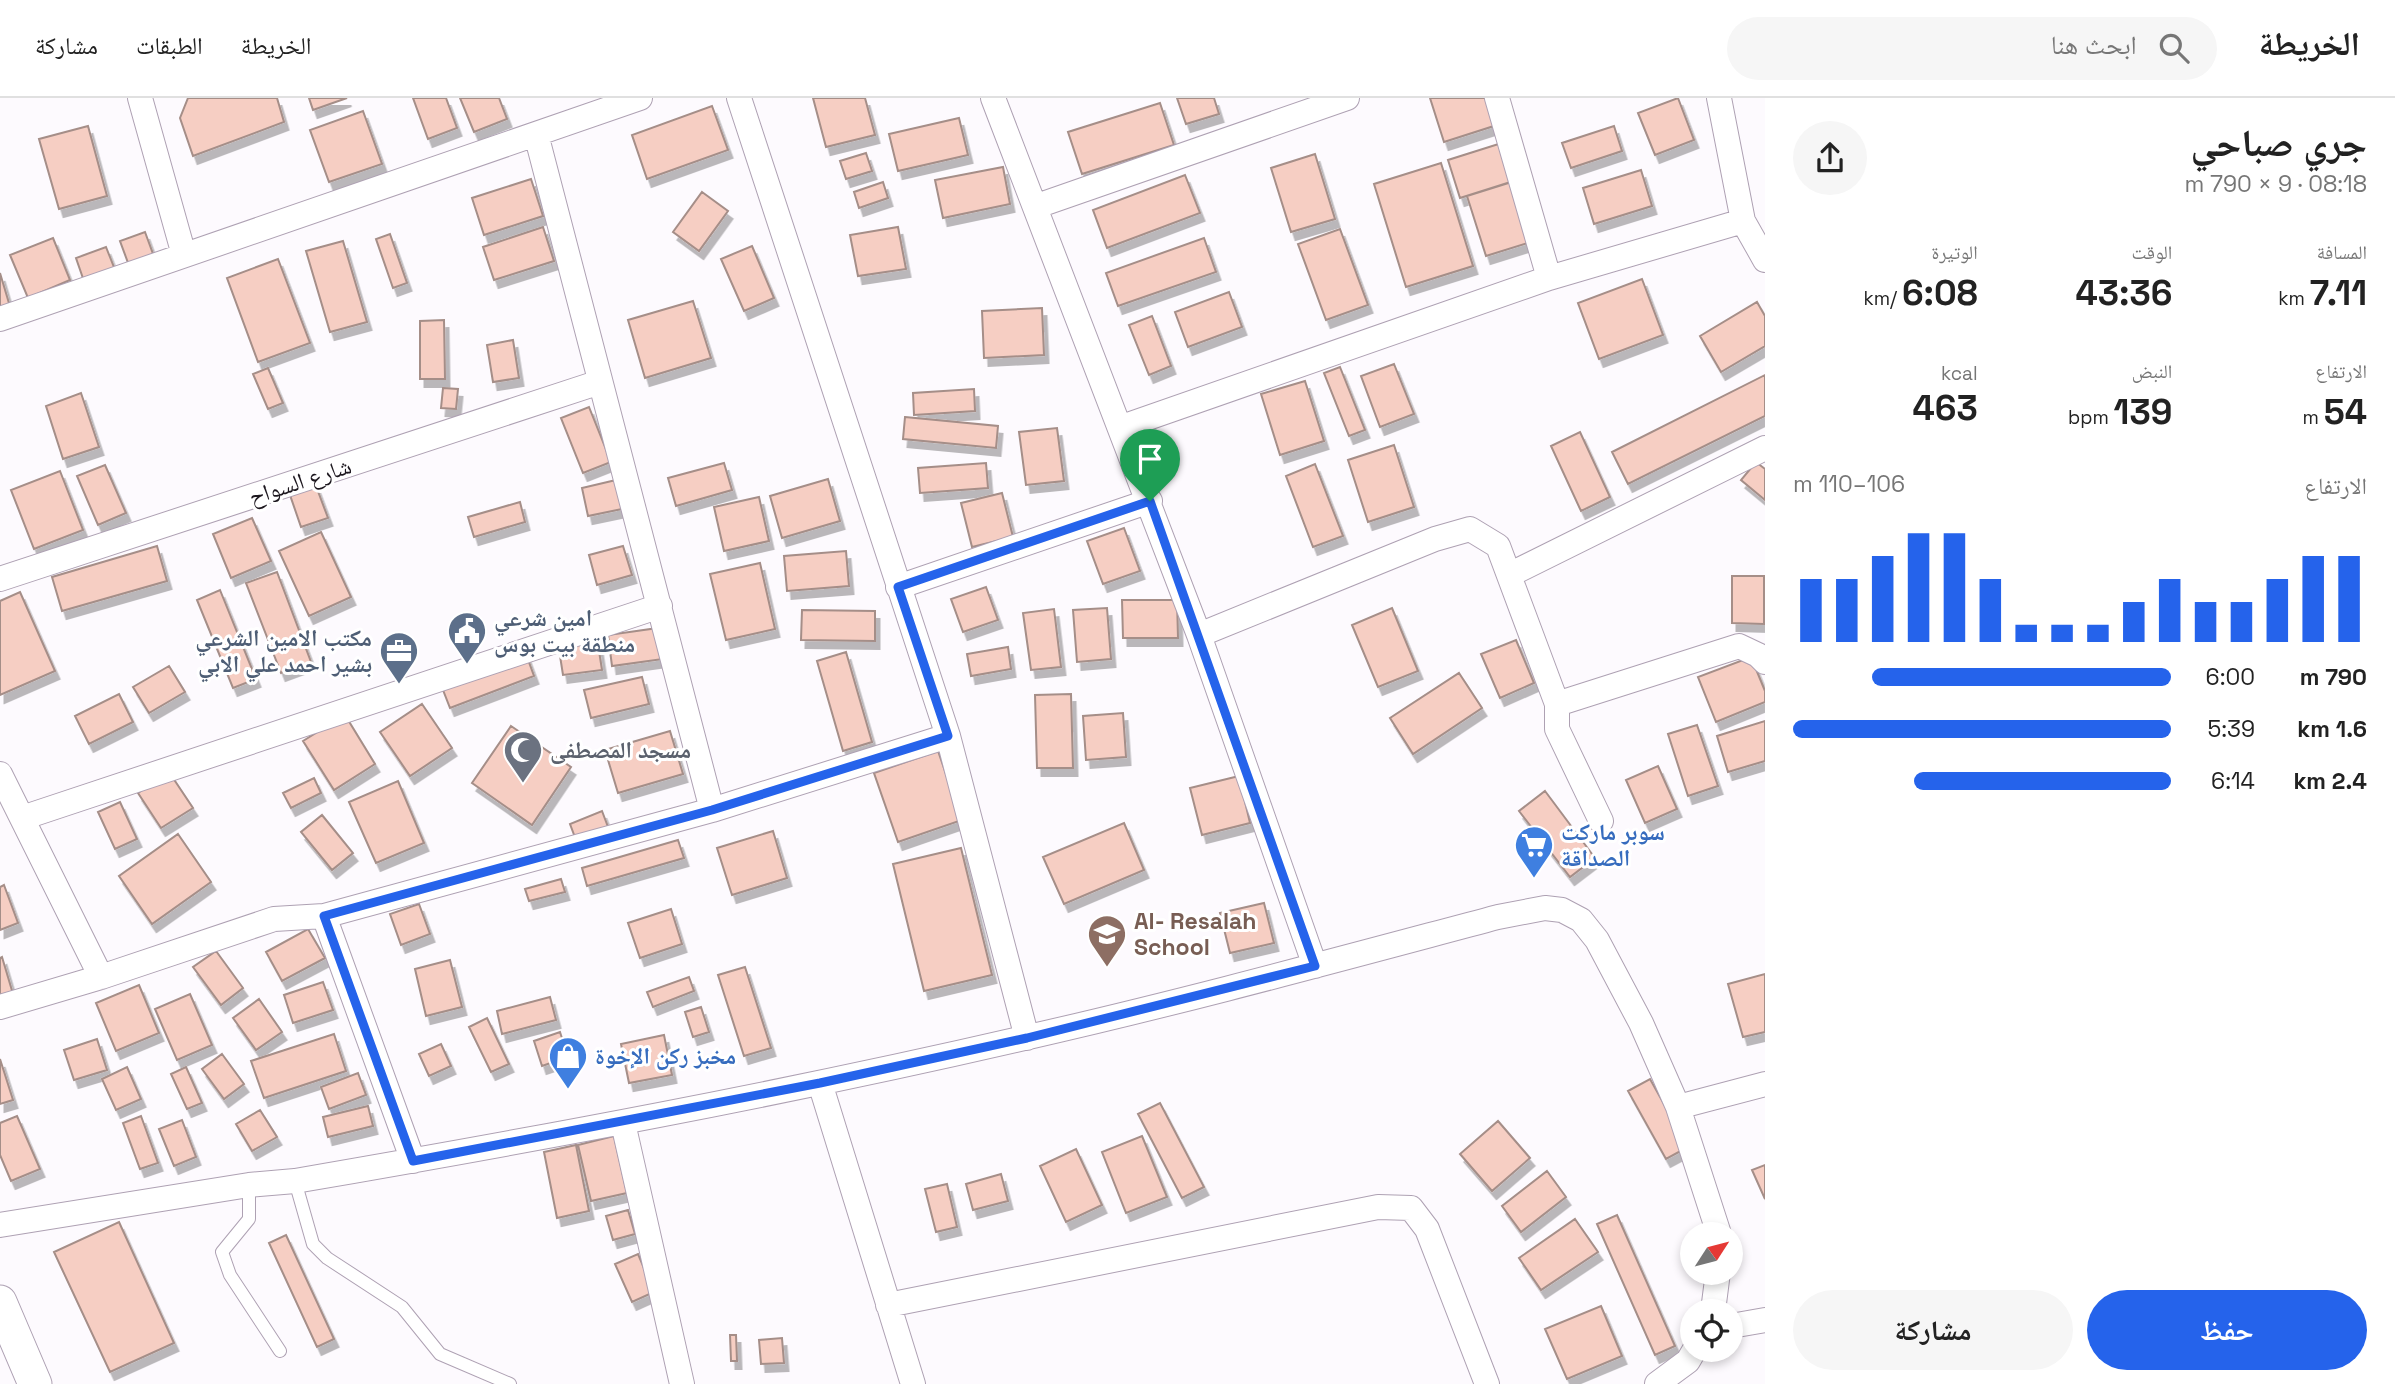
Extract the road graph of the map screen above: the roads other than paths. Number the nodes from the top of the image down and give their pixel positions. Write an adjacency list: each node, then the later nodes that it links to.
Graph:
1 (140, 98): 11 (street)
2 (640, 98): 8 (street)
3 (739, 98): 21 (street)
4 (993, 98): 9 (street)
5 (1347, 98): 9 (street)
6 (1497, 98): 13 (street)
7 (1719, 98): 10 (street)
8 (536, 134): 11 (street); 15 (street)
9 (1037, 206): 16 (street)
10 (1743, 221): 12 (street); 13 (street)
11 (184, 255): 14 (street)
12 (1765, 260)
13 (1549, 278): 16 (street)
14 (0, 319)
15 (600, 382): 20 (street, شارع السواح); 22 (street)
16 (1122, 427): 18 (street)
17 (1765, 448): 19 (street)
18 (1150, 501): 21 (street); 23 (street)
19 (1508, 575): 23 (street); 25 (street)
20 (0, 579)
21 (898, 587): 26 (street)
22 (660, 606): 28 (street); 29 (street)
23 (1199, 635): 32 (street)
24 (1765, 662): 25 (street)
25 (1557, 704): 30 (street)
26 (948, 736): 28 (street); 35 (street)
27 (0, 774): 29 (street)
28 (712, 810): 31 (street)
29 (22, 818): 33 (street)
30 (1601, 821)
31 (324, 916): 33 (street); 40 (street)
32 (1315, 966): 35 (street); 38 (street)
33 (101, 977): 34 (street)
34 (0, 1007)
35 (1027, 1038): 36 (street)
36 (820, 1083): 39 (street); 46 (street)
37 (1765, 1084): 38 (street)
38 (1678, 1107): 43 (street)
39 (623, 1123): 40 (street); 53 (street)
40 (413, 1161): 41 (street)
41 (295, 1181): 42 (street); 52 (lane)
42 (249, 1185): 44 (street); 49 (lane)
43 (1715, 1222)
44 (0, 1226)
45 (0, 1302): 51 (street)
46 (888, 1305): 54 (street); 55 (street)
47 (1765, 1320): 48 (street)
48 (1743, 1324)
49 (280, 1351)
50 (1688, 1362): 56 (street)
51 (34, 1384)
52 (510, 1384)
53 (682, 1384)
54 (913, 1384)
55 (1487, 1384)
56 (1657, 1384)

